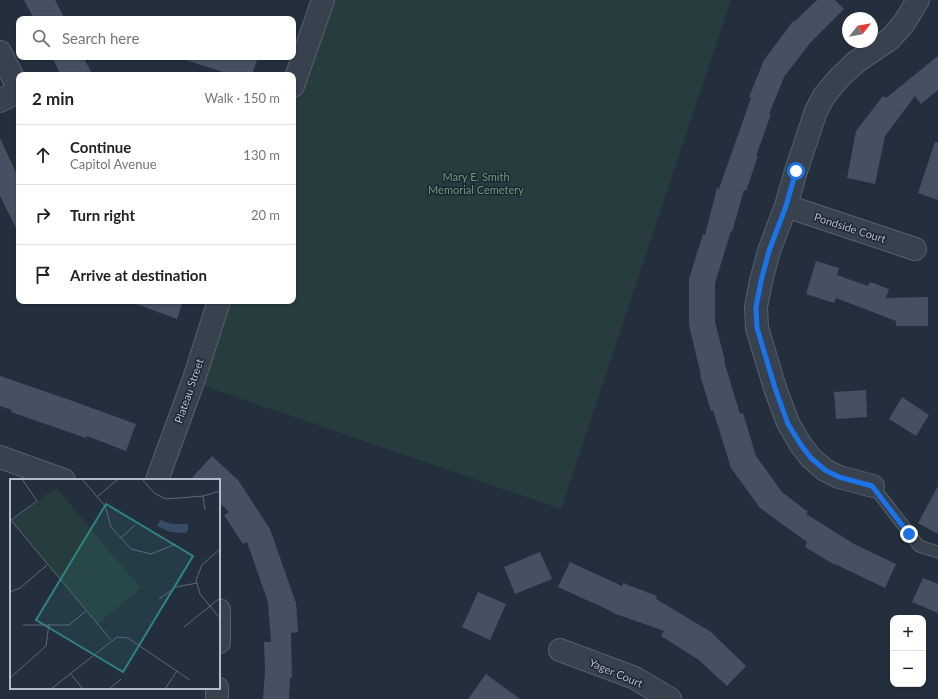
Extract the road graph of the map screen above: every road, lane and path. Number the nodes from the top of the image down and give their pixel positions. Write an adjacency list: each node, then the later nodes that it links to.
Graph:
1 (323, 0): 4 (street)
2 (918, 0): 8 (street)
3 (0, 52): 5 (street)
4 (296, 77)
5 (16, 84)
6 (16, 92): 7 (street)
7 (0, 101)
8 (786, 206): 9 (street, Pondside Court); 14 (street)
9 (914, 249)
10 (218, 304): 13 (street, Plateau Street)
11 (0, 457): 12 (street)
12 (61, 479)
13 (157, 479)
14 (872, 486): 15 (lane)
15 (938, 552)
16 (560, 650): 17 (street, Yager Court)
17 (670, 699)

